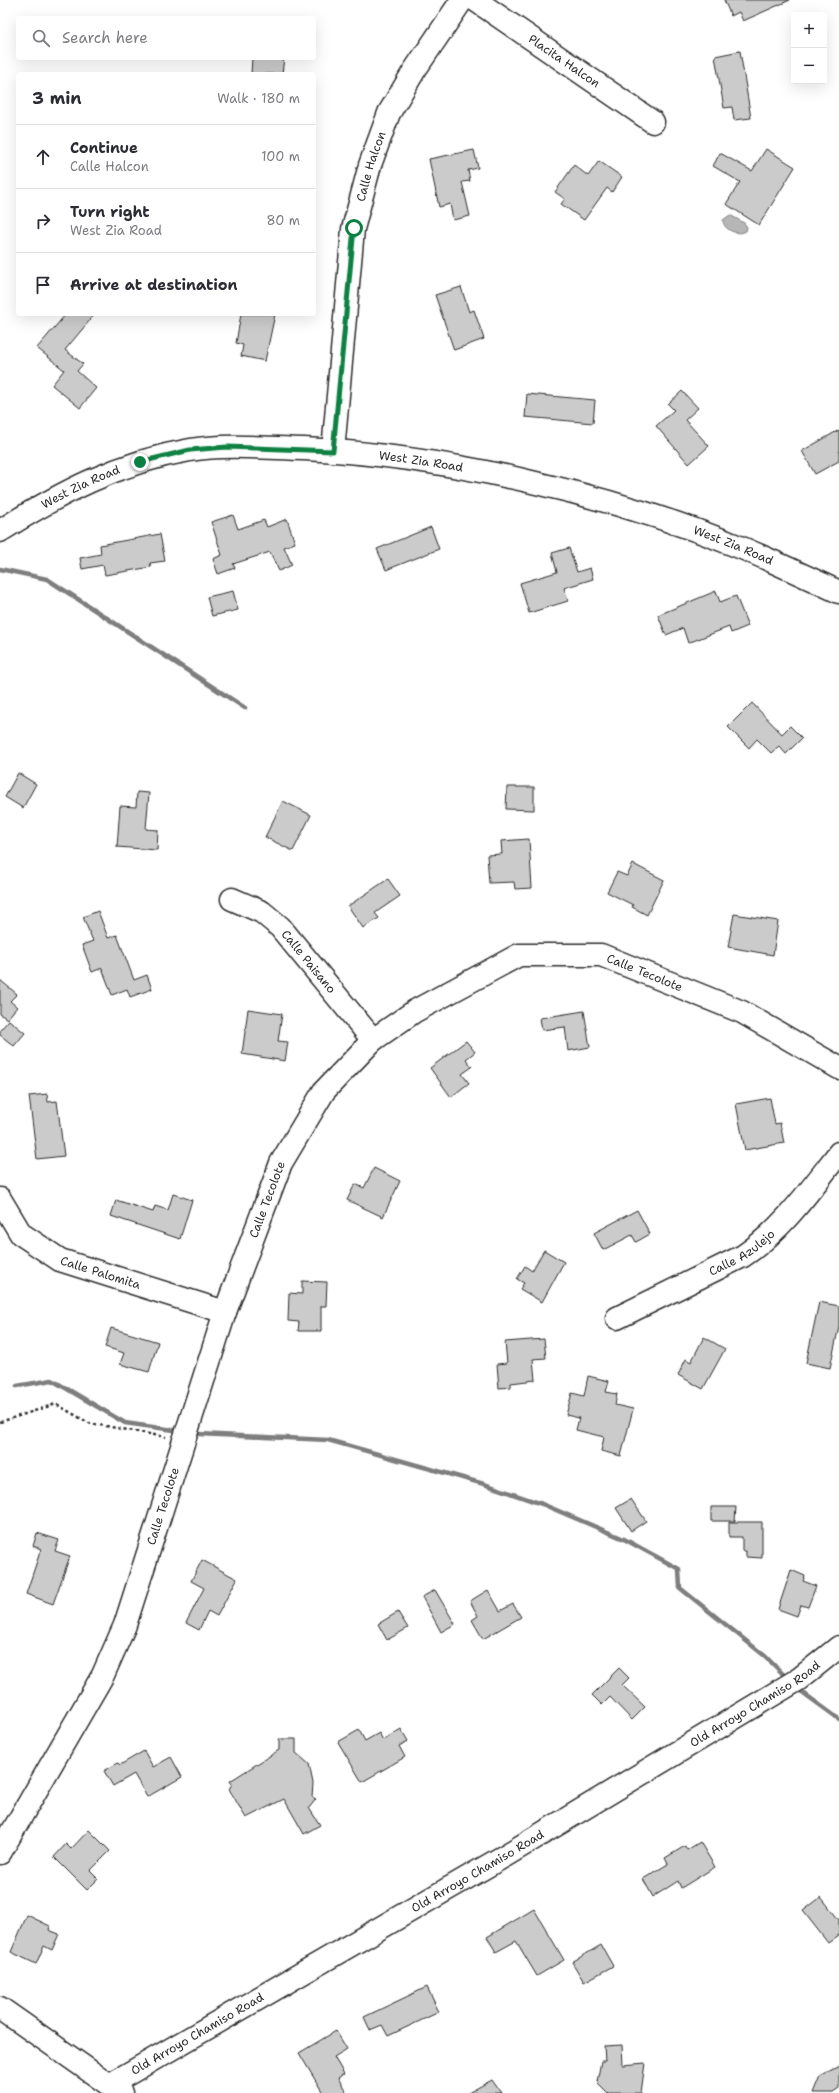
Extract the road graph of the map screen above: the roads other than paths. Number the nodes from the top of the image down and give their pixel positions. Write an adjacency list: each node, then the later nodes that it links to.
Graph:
1 (462, 0): 4 (street, Calle Halcon)
2 (475, 0): 3 (street, Placita Halcon)
3 (653, 122)
4 (333, 451): 5 (street, West Zia Road); 6 (street, West Zia Road)
5 (0, 531)
6 (839, 592)
7 (232, 899): 8 (street, Calle Paisano)
8 (373, 1040): 9 (street, Calle Tecolote); 12 (street, Calle Tecolote)
9 (839, 1068)
10 (839, 1153): 13 (street, Calle Azulejo)
11 (0, 1198): 12 (street, Calle Palomita)
12 (225, 1312): 15 (street, Calle Tecolote)
13 (617, 1318)
14 (839, 1647): 17 (street, Old Arroyo Chamiso Road)
15 (0, 1853)
16 (0, 2008): 17 (street)
17 (115, 2089)

